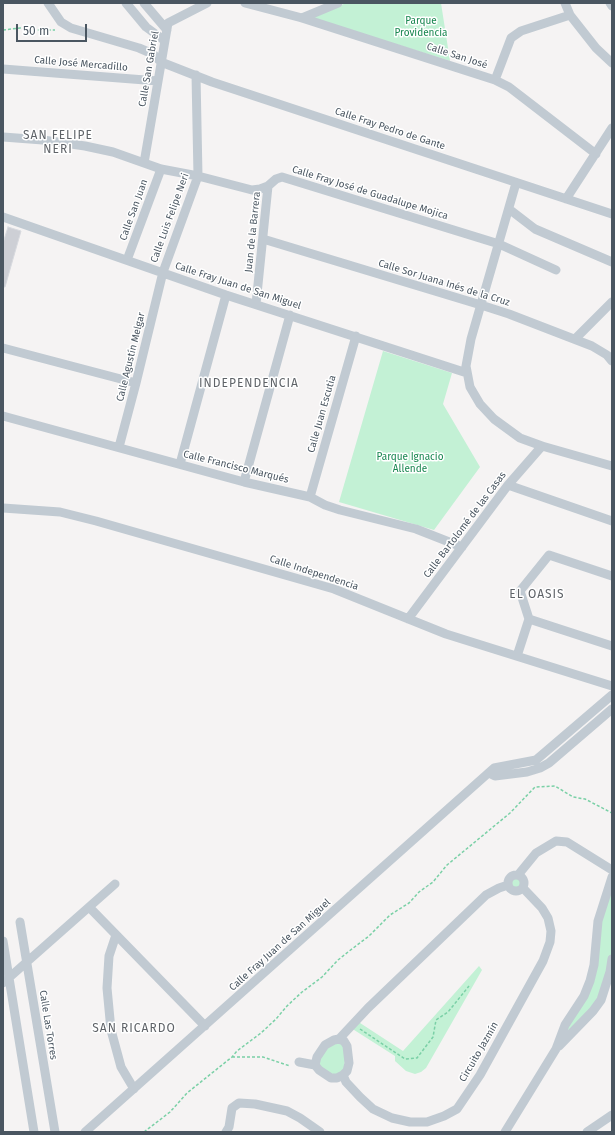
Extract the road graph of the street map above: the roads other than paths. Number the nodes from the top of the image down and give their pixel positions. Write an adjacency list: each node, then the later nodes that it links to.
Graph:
1 (48, 3): 14 (street, Calle Fray Pedro de Gante)
2 (126, 3): 13 (street)
3 (144, 3): 12 (street)
4 (208, 3): 12 (street, Calle San Gabriel)
5 (245, 3): 11 (street, Calle San José)
6 (338, 3): 11 (street)
7 (566, 3): 10 (street)
8 (610, 3): 9 (street)
9 (612, 6)
10 (570, 15): 15 (street); 18 (street)
11 (302, 18): 18 (street, Calle San José)
12 (167, 30): 13 (street, Calle San Gabriel)
13 (165, 40): 14 (street, Calle San Gabriel)
14 (161, 62): 17 (street, Calle Fray Pedro de Gante); 19 (street, Calle San Gabriel)
15 (612, 63)
16 (3, 69): 19 (street, Calle José Mercadillo)
17 (196, 75): 25 (street, Calle Luis Felipe Neri); 26 (street, Calle Fray Pedro de Gante)
18 (495, 80): 22 (street, Calle San José)
19 (158, 81): 23 (street, Calle San Gabriel)
20 (612, 128): 22 (street)
21 (3, 137): 23 (street, Calle Fray José de Guadalupe Mojica)
22 (596, 154): 28 (street)
23 (144, 163): 24 (street, Calle Fray José de Guadalupe Mojica)
24 (161, 169): 25 (street, Calle Fray José de Guadalupe Mojica); 34 (street, Calle San Juan)
25 (198, 176): 27 (street, Calle Fray José de Guadalupe Mojica); 37 (street, Calle Luis Felipe Neri)
26 (516, 183): 28 (street, Calle Fray Pedro de Gante); 29 (street)
27 (268, 186): 32 (street, Juan de la Barrera); 33 (street, Calle Fray José de Guadalupe Mojica)
28 (566, 199): 30 (street, Calle Fray Pedro de Gante)
29 (509, 209): 33 (street); 35 (street)
30 (612, 214)
31 (3, 217): 34 (street, Calle Fray Juan de San Miguel)
32 (263, 239): 40 (street, Juan de la Barrera); 41 (street, Calle Sor Juana Inés de la Cruz)
33 (499, 244): 36 (street, Calle Fray José de Guadalupe Mojica); 41 (street)
34 (127, 260): 37 (street, Calle Fray Juan de San Miguel)
35 (612, 262)
36 (556, 270)
37 (163, 272): 38 (street, Calle Fray Juan de San Miguel); 48 (street, Calle Agustín Melgar)
38 (226, 295): 40 (street, Calle Fray Juan de San Miguel); 52 (street)
39 (612, 302): 44 (street)
40 (256, 304): 42 (street, Calle Fray Juan de San Miguel)
41 (481, 305): 44 (street, Calle Sor Juana Inés de la Cruz); 47 (street)
42 (290, 314): 43 (street, Calle Fray Juan de San Miguel); 54 (street)
43 (356, 336): 47 (street, Calle Fray Juan de San Miguel); 56 (street, Calle Juan Escutia)
44 (575, 339): 46 (street, Calle Sor Juana Inés de la Cruz)
45 (3, 348): 48 (street)
46 (612, 361)
47 (468, 373): 50 (street)
48 (136, 383): 51 (street, Calle Agustín Melgar)
49 (3, 416): 51 (street, Calle Francisco Marqués)
50 (542, 446): 53 (street); 55 (street, Calle Bartolomé de las Casas)
51 (119, 447): 52 (street, Calle Francisco Marqués)
52 (180, 464): 54 (street, Calle Francisco Marqués)
53 (612, 466)
54 (244, 482): 56 (street, Calle Francisco Marqués)
55 (508, 486): 58 (street); 59 (street, Calle Bartolomé de las Casas)
56 (310, 497): 59 (street, Calle Francisco Marqués)
57 (3, 508): 61 (street, Calle Independencia)
58 (612, 521)
59 (462, 547): 61 (street, Calle Bartolomé de las Casas)
60 (612, 576): 62 (street)
61 (408, 619): 64 (street, Calle Independencia)
62 (529, 619): 63 (street); 64 (street)
63 (612, 646)
64 (517, 656): 65 (street, Calle Independencia)
65 (612, 686)
66 (612, 695): 68 (street, Calle Fray Juan de San Miguel)
67 (612, 709): 68 (street, Calle Fray Juan de San Miguel)
68 (538, 764): 82 (street, Calle Fray Juan de San Miguel)
69 (612, 870): 70 (street)
70 (518, 875): 73 (street); 74 (street)
71 (612, 877): 84 (street)
72 (115, 884): 75 (street)
73 (508, 885): 74 (street); 83 (street)
74 (523, 888): 87 (street, Circuito Jazmín)
75 (89, 907): 77 (street); 80 (street)
76 (20, 922): 80 (street, Calle Las Torres)
77 (116, 935): 82 (street); 88 (street)
78 (3, 940): 81 (street)
79 (612, 959): 84 (street)
80 (27, 962): 81 (street); 92 (street, Calle Las Torres)
81 (6, 980): 91 (street)
82 (205, 1026): 88 (street, Calle Fray Juan de San Miguel)
83 (339, 1039): 86 (street); 87 (street)
84 (556, 1048): 95 (street)
85 (299, 1062): 86 (street)
86 (315, 1065): 87 (street)
87 (343, 1075)
88 (134, 1089): 93 (street, Calle Fray Juan de San Miguel)
89 (612, 1115): 96 (street)
90 (314, 1131): 94 (street)
91 (34, 1132)
92 (55, 1132)
93 (85, 1132)
94 (226, 1132)
95 (505, 1132)
96 (587, 1132)

